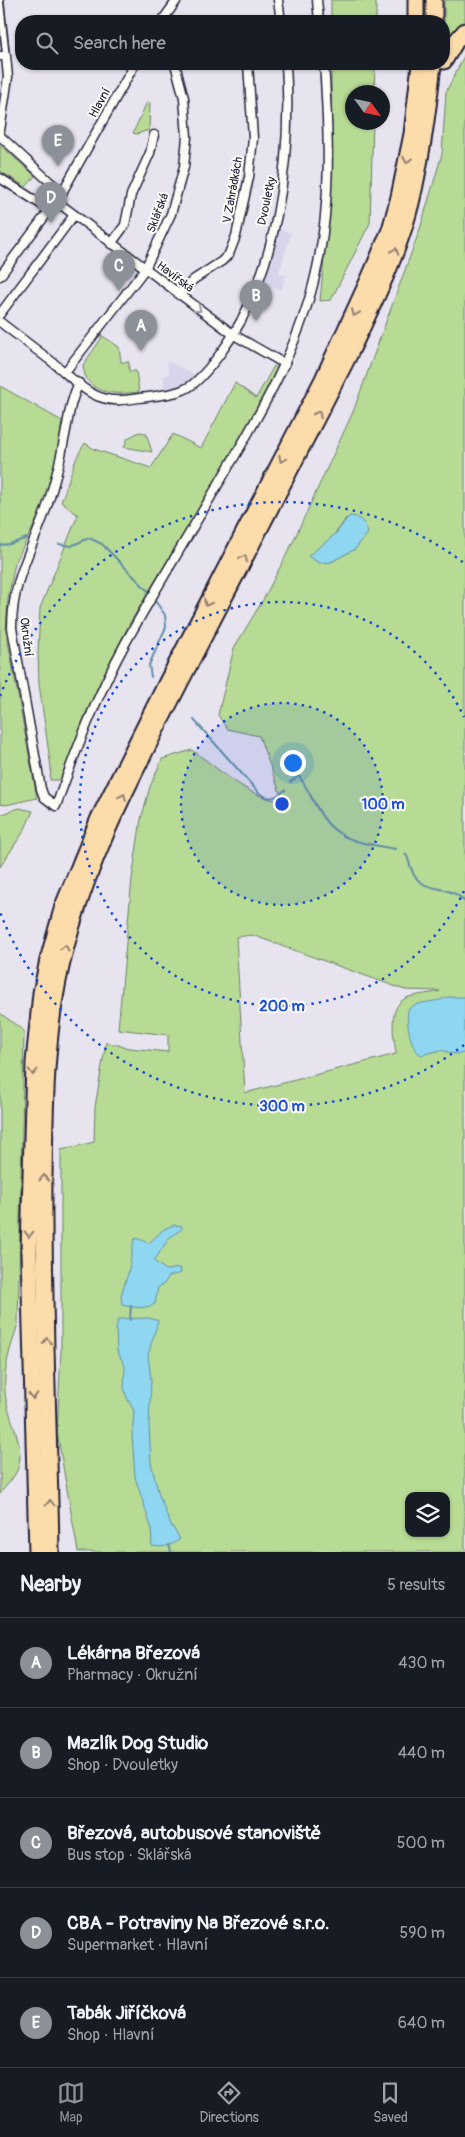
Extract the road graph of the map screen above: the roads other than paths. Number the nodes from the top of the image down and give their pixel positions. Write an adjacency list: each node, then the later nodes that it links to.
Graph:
1 (0, 0): 16 (street)
2 (177, 0): 8 (street)
3 (278, 0): 9 (street)
4 (317, 0): 10 (street)
5 (416, 0): 11 (highway)
6 (422, 0): 12 (highway)
7 (434, 0): 13 (highway)
8 (166, 15)
9 (280, 15)
10 (318, 15)
11 (416, 15)
12 (422, 15)
13 (434, 15)
14 (465, 31): 15 (highway)
15 (450, 51)
16 (3, 56): 27 (street)
17 (132, 70): 32 (street, Hlavní)
18 (177, 70): 37 (street, Sklářská)
19 (248, 70): 39 (street, V Zahrádkách)
20 (286, 70): 42 (street, Dvouletky)
21 (324, 70): 43 (street)
22 (414, 70): 26 (highway)
23 (419, 70): 26 (highway)
24 (432, 70): 30 (highway)
25 (442, 70): 30 (highway)
26 (414, 112): 46 (highway, one-way to 46)
27 (0, 131)
28 (154, 135): 36 (street)
29 (0, 136): 32 (street)
30 (423, 145): 46 (highway, one-way to 30)
31 (0, 178): 34 (street)
32 (62, 193): 33 (street, Hlavní)
33 (56, 202): 34 (street, Hlavní); 35 (street, Havířská)
34 (50, 210): 38 (street, Hlavní)
35 (74, 215): 36 (street, Havířská); 40 (street)
36 (111, 244): 37 (street, Havířská)
37 (145, 269): 39 (street, Havířská); 44 (street, Sklářská)
38 (0, 276)
39 (180, 295): 42 (street, Havířská, one-way to 42)
40 (0, 314)
41 (0, 322): 44 (street)
42 (234, 336): 43 (street, Havířská); 45 (street)
43 (285, 364): 45 (street, Okružní)
44 (64, 372): 45 (street)
45 (79, 383)
46 (48, 995): 47 (highway)
47 (43, 1026): 48 (highway, one-way to 48); 49 (highway, one-way to 47)
48 (36, 1552)
49 (51, 1552)

